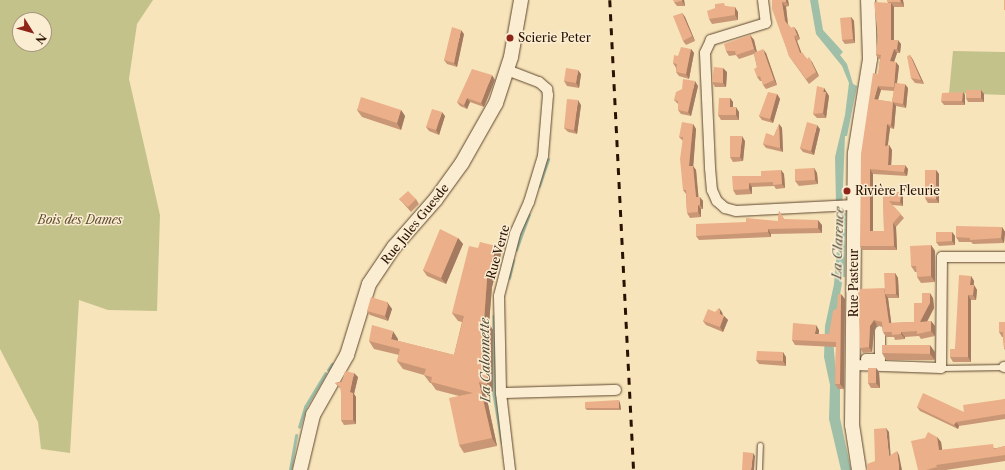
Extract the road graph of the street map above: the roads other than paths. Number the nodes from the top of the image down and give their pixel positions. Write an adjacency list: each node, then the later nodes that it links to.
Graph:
1 (521, 0): 4 (street, Rue Jules Guesde)
2 (763, 0): 5 (street)
3 (868, 0): 5 (street, Rue Pasteur)
4 (507, 70): 12 (street, Rue Verte); 14 (street, Rue Jules Guesde)
5 (845, 205): 8 (street, Rue Pasteur)
6 (1005, 257): 10 (street)
7 (880, 331): 8 (street)
8 (854, 362): 10 (street); 17 (street, Rue Pasteur)
9 (1005, 367): 10 (lane)
10 (940, 368)
11 (616, 390): 12 (street)
12 (501, 393): 15 (street, Rue Verte)
13 (760, 444): 16 (lane)
14 (300, 470)
15 (510, 470)
16 (759, 470)
17 (859, 470)

